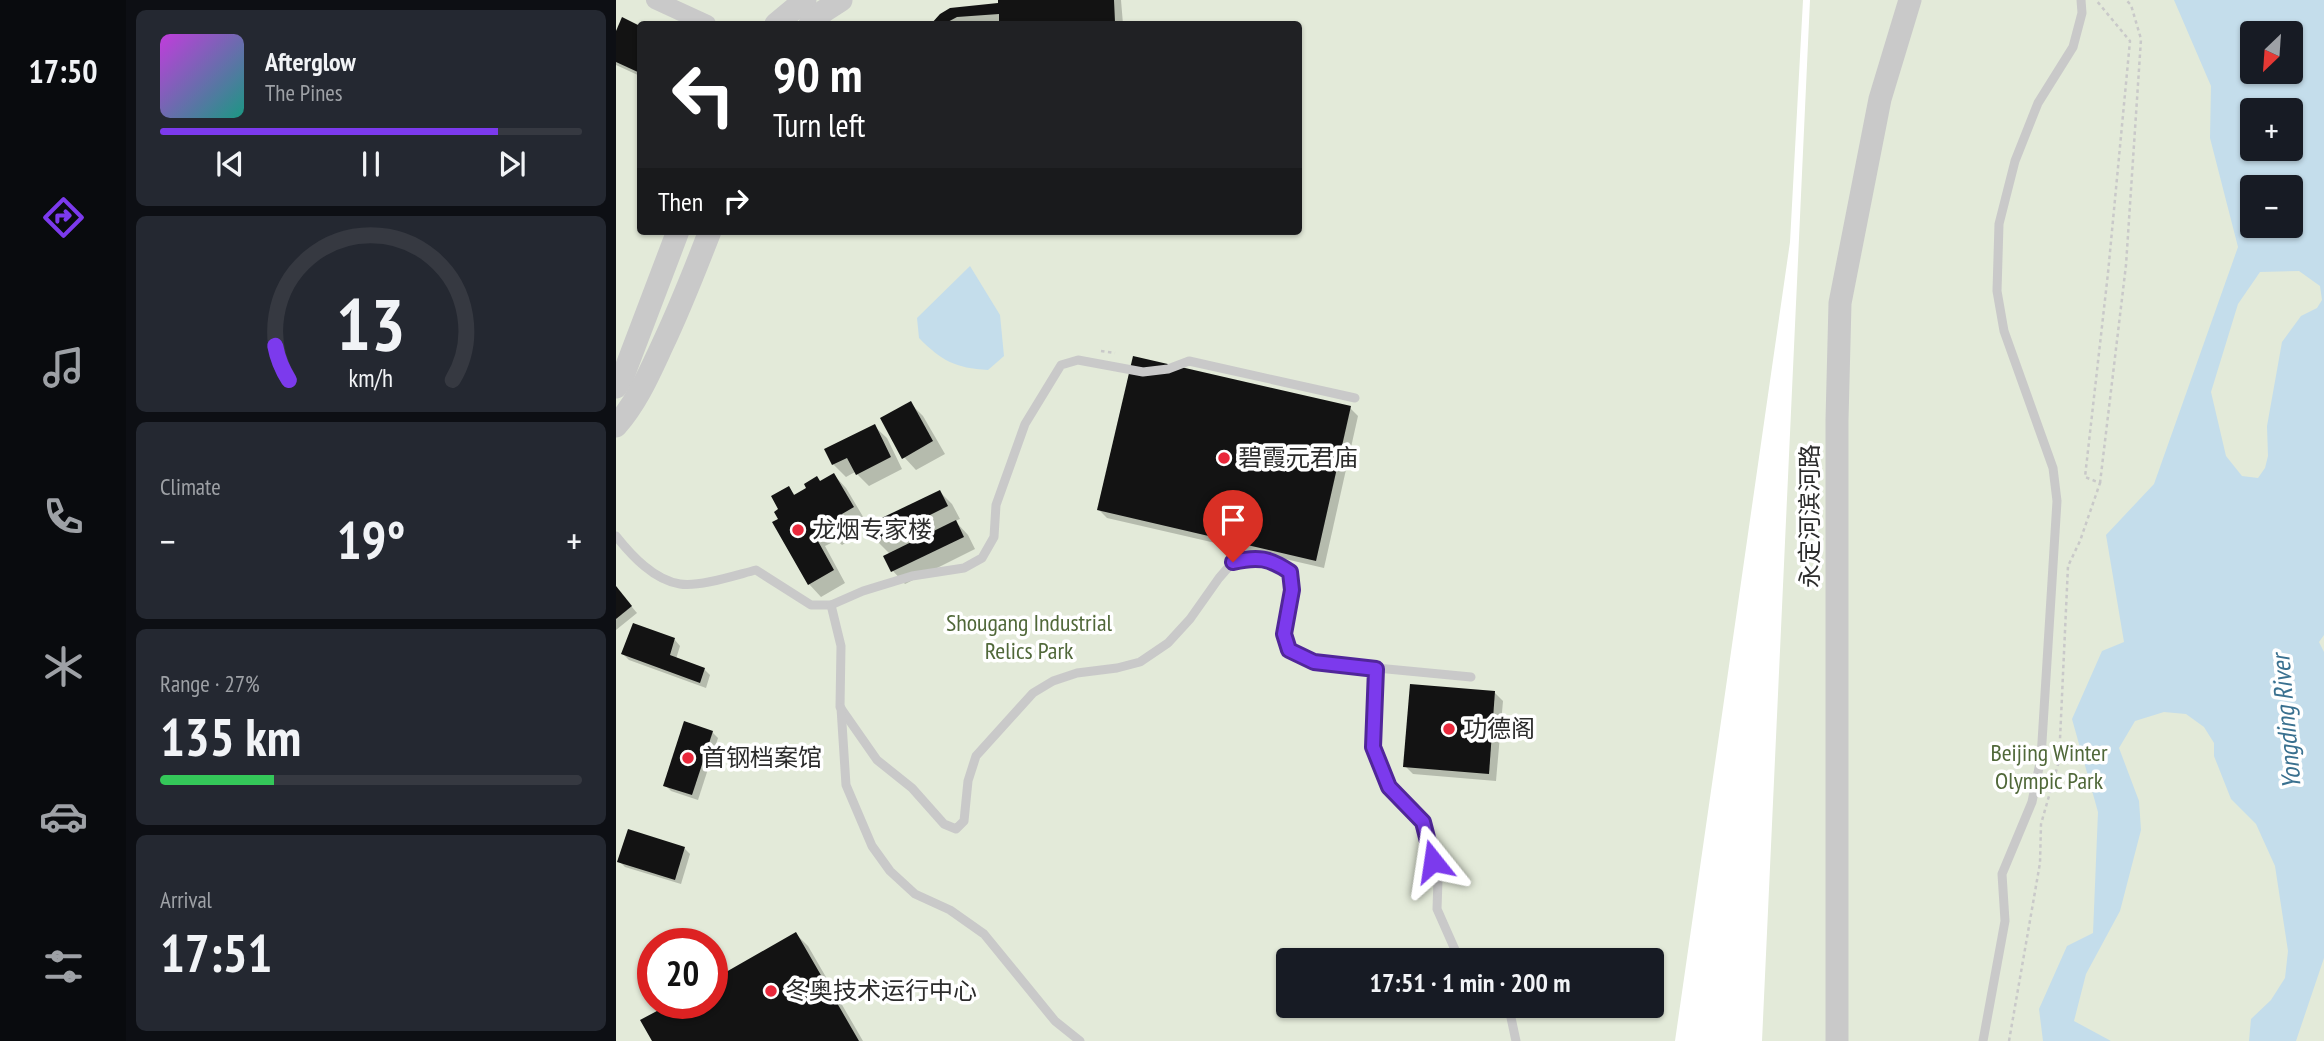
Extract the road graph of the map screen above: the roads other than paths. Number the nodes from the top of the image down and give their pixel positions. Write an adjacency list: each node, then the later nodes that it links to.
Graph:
1 (654, 0): 6 (street)
2 (805, 0): 7 (street)
3 (841, 0): 8 (street)
4 (1910, 0): 23 (street, 永定河滨河路)
5 (2081, 0): 24 (lane)
6 (700, 21)
7 (780, 21)
8 (813, 21)
9 (676, 235): 11 (street)
10 (709, 235): 13 (street)
11 (616, 387)
12 (1355, 398): 15 (lane)
13 (618, 420)
14 (616, 536): 15 (lane)
15 (831, 605): 18 (lane)
16 (1376, 669): 17 (lane); 18 (lane); 19 (lane)
17 (1471, 677)
18 (840, 707): 21 (lane)
19 (1454, 948)
20 (1511, 1018): 22 (lane)
21 (1080, 1041)
22 (1516, 1041)
23 (1837, 1041)
24 (1983, 1041)

